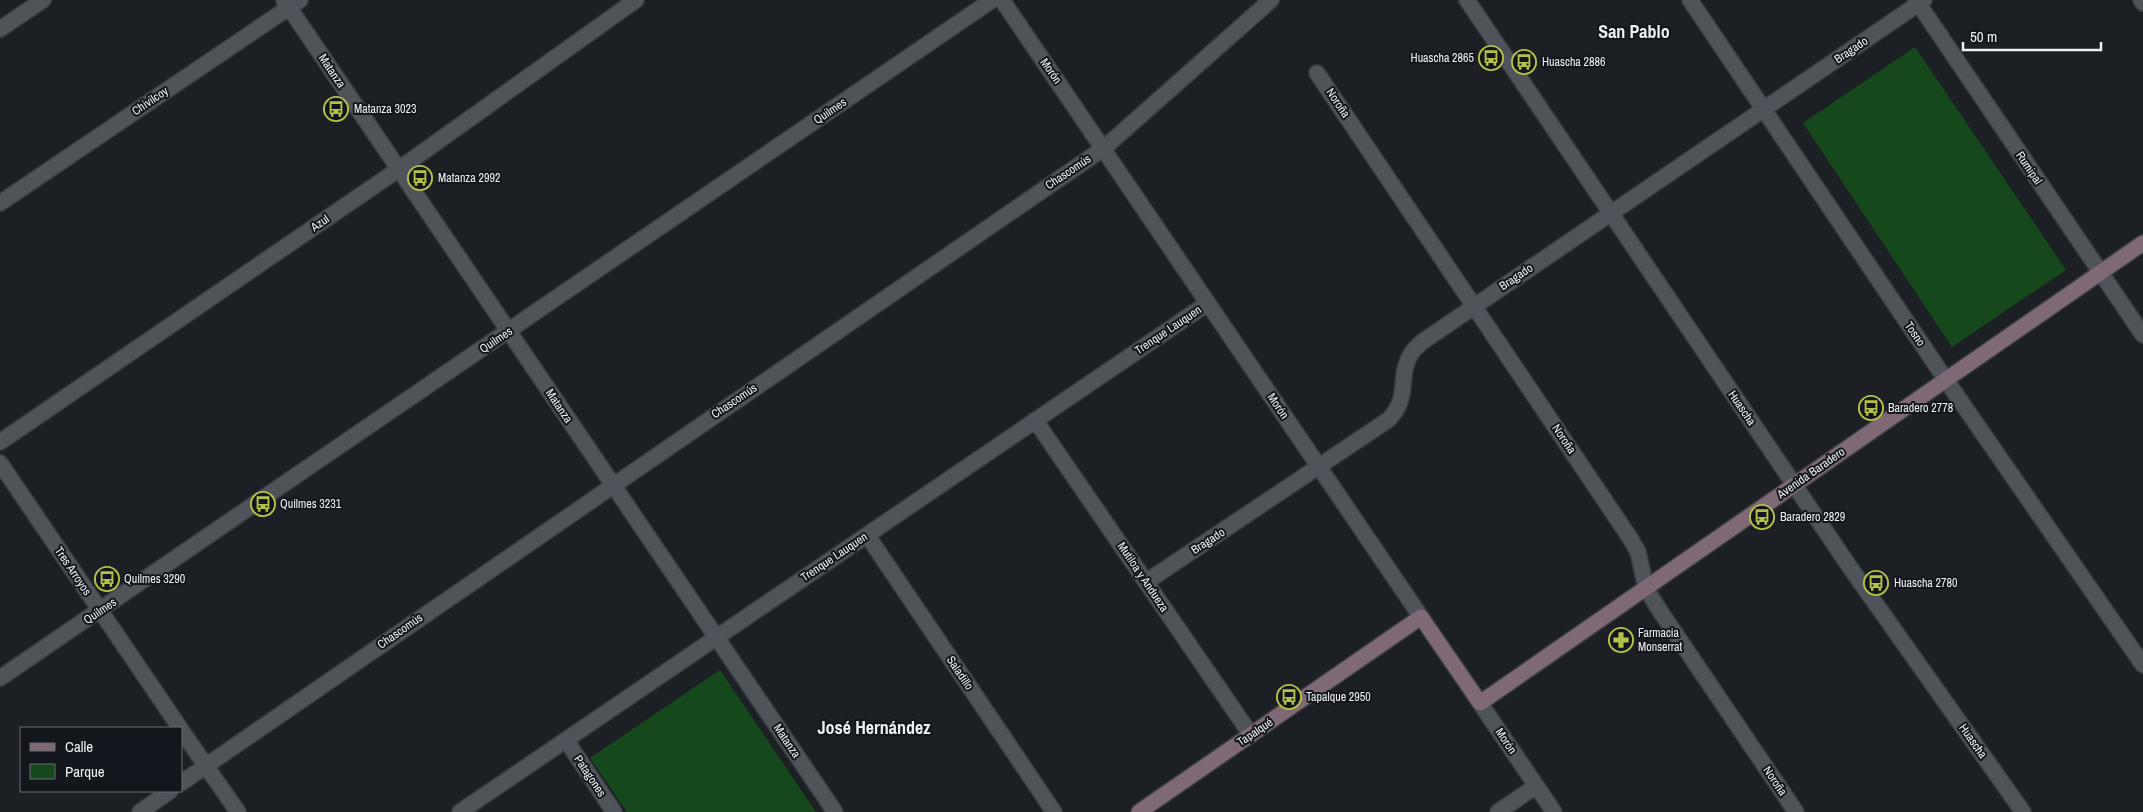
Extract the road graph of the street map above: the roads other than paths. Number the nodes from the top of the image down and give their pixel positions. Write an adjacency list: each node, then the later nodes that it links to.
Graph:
1 (43, 0): 10 (street)
2 (636, 0): 14 (street, Azul)
3 (992, 0): 21 (street, Quilmes)
4 (1002, 0): 13 (street, Morón)
5 (1271, 0): 13 (street, Chascomús)
6 (1467, 0): 16 (street, Huascha)
7 (1690, 0): 12 (street, Tosno)
8 (1919, 1): 12 (street, Bragado); 18 (street, Rumipal)
9 (291, 2): 14 (street, Matanza); 15 (street, Chivilcoy)
10 (0, 29)
11 (1317, 72): 20 (street, Noroña)
12 (1764, 109): 16 (street, Bragado); 23 (street, Tosno)
13 (1104, 148): 19 (street, Morón); 28 (street, Chascomús)
14 (399, 169): 21 (street, Matanza); 25 (street, Azul)
15 (0, 203)
16 (1611, 212): 20 (street, Bragado); 29 (street, Huascha)
17 (2143, 244): 18 (main road, Avenida Baradero)
18 (2100, 273): 22 (street, Rumipal); 23 (main road, Avenida Baradero)
19 (1208, 303): 24 (street, Trenque Lauquen); 27 (street, Morón)
20 (1474, 306): 27 (street, Bragado); 32 (street, Noroña)
21 (508, 331): 28 (street, Matanza); 33 (street, Quilmes)
22 (2143, 335)
23 (1946, 380): 29 (main road, Avenida Baradero); 36 (street, Tosno)
24 (1035, 420): 30 (street, Trenque Lauquen); 31 (street, Mutiloa y Andueza)
25 (0, 442)
26 (0, 463): 33 (street, Tres Arroyos)
27 (1320, 468): 31 (street, Bragado); 34 (street, Morón)
28 (612, 485): 35 (street, Matanza); 43 (street, Chascomús)
29 (1794, 485): 32 (main road, Avenida Baradero); 57 (street, Huascha)
30 (867, 535): 35 (street, Trenque Lauquen); 52 (street, Saladillo)
31 (1146, 582): 41 (street, Mutiloa y Andueza)
32 (1646, 588): 38 (main road, Avenida Baradero); 56 (street, Noroña)
33 (101, 611): 37 (street, Quilmes); 39 (street, Tres Arroyos)
34 (1421, 617): 38 (main road, Morón); 41 (main road, Tapalqué)
35 (716, 638): 42 (street, Trenque Lauquen); 51 (street, Matanza)
36 (2143, 665)
37 (0, 678)
38 (1480, 703): 45 (street, Morón)
39 (180, 727)
40 (182, 730): 43 (street, Tres Arroyos)
41 (1251, 735): 53 (main road, Tapalqué)
42 (566, 740): 49 (street, Trenque Lauquen); 50 (street, Patagones)
43 (206, 766): 44 (street, Chascomús); 48 (street, Tres Arroyos)
44 (182, 782)
45 (1536, 786): 54 (street); 55 (street, Morón)
46 (169, 792): 47 (street)
47 (140, 812)
48 (238, 812)
49 (460, 812)
50 (614, 812)
51 (835, 812)
52 (1054, 812)
53 (1139, 812)
54 (1498, 812)
55 (1554, 812)
56 (1796, 812)
57 (2023, 812)

